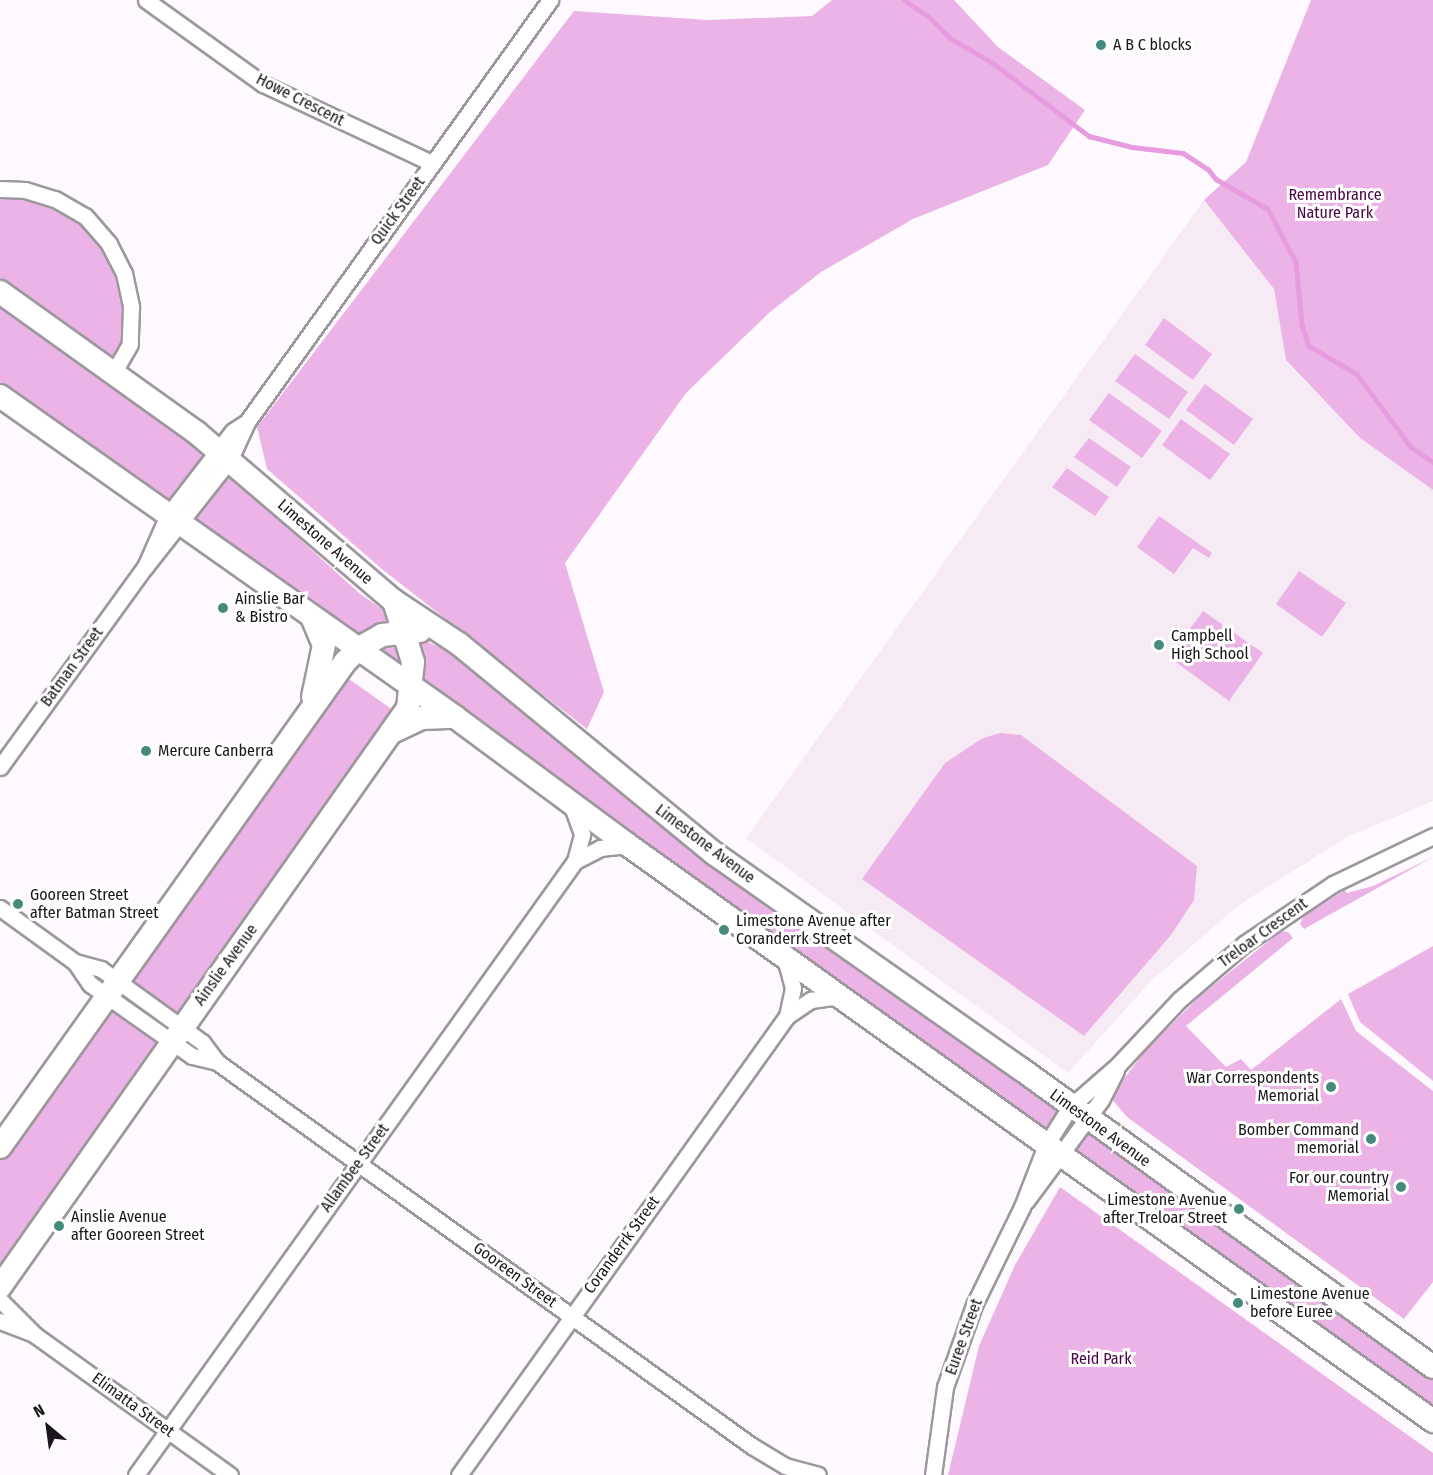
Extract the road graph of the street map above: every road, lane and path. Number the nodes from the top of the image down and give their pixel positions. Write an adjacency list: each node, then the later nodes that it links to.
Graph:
1 (146, 0): 3 (street, Howe Crescent)
2 (550, 0): 3 (street, Quick Street)
3 (432, 163): 8 (street, Quick Street)
4 (0, 189): 6 (street)
5 (0, 292): 6 (main road, Limestone Avenue)
6 (113, 373): 8 (main road, Limestone Avenue)
7 (0, 396): 9 (main road)
8 (224, 454): 9 (street, Batman Street); 10 (main road, Limestone Avenue)
9 (174, 520): 11 (main road); 19 (street, Batman Street)
10 (394, 601): 12 (main road, Ainslie Avenue); 13 (main road, Limestone Avenue)
11 (311, 614): 14 (main road); 17 (main road)
12 (405, 631): 13 (main road); 14 (main road); 15 (main road, Ainslie Avenue)
13 (459, 644): 31 (main road, Limestone Avenue)
14 (359, 648): 15 (main road); 17 (main road)
15 (412, 687): 16 (main road); 18 (main road, Ainslie Avenue)
16 (455, 717): 18 (main road); 20 (main road)
17 (306, 718): 26 (main road)
18 (394, 731): 29 (main road, Ainslie Avenue)
19 (0, 767)
20 (571, 803): 22 (main road); 23 (street, Allambee Street)
21 (1433, 836): 30 (street, Treloar Crescent)
22 (628, 845): 23 (street, Allambee Street); 25 (main road)
23 (575, 861): 34 (street, Allambee Street)
24 (0, 908): 26 (street, Gooreen Street)
25 (784, 957): 27 (main road); 28 (street, Coranderrk Street)
26 (112, 988): 29 (street, Gooreen Street); 32 (main road)
27 (840, 996): 28 (street, Coranderrk Street); 33 (main road)
28 (787, 1016): 37 (street, Coranderrk Street)
29 (177, 1035): 34 (street, Gooreen Street); 35 (main road, Ainslie Avenue)
30 (1118, 1065): 31 (street, Treloar Crescent); 31 (street, Treloar Crescent)
31 (1079, 1113): 33 (street, Euree Street); 33 (street, Euree Street); 40 (main road, Limestone Avenue)
32 (0, 1147)
33 (1054, 1150): 41 (main road); 47 (street, Euree Street)
34 (358, 1163): 37 (street, Gooreen Street); 42 (street, Allambee Street)
35 (0, 1287)
36 (0, 1300): 39 (street, Elimatta Street)
37 (571, 1316): 45 (street, Coranderrk Street); 46 (street, Gooreen Street)
38 (0, 1321): 39 (street, Elimatta Street)
39 (35, 1335): 42 (street, Elimatta Street)
40 (1433, 1367)
41 (1433, 1421)
42 (168, 1430): 43 (street, Allambee Street); 44 (street, Elimatta Street)
43 (136, 1475)
44 (230, 1475)
45 (459, 1475)
46 (818, 1475)
47 (933, 1475)

